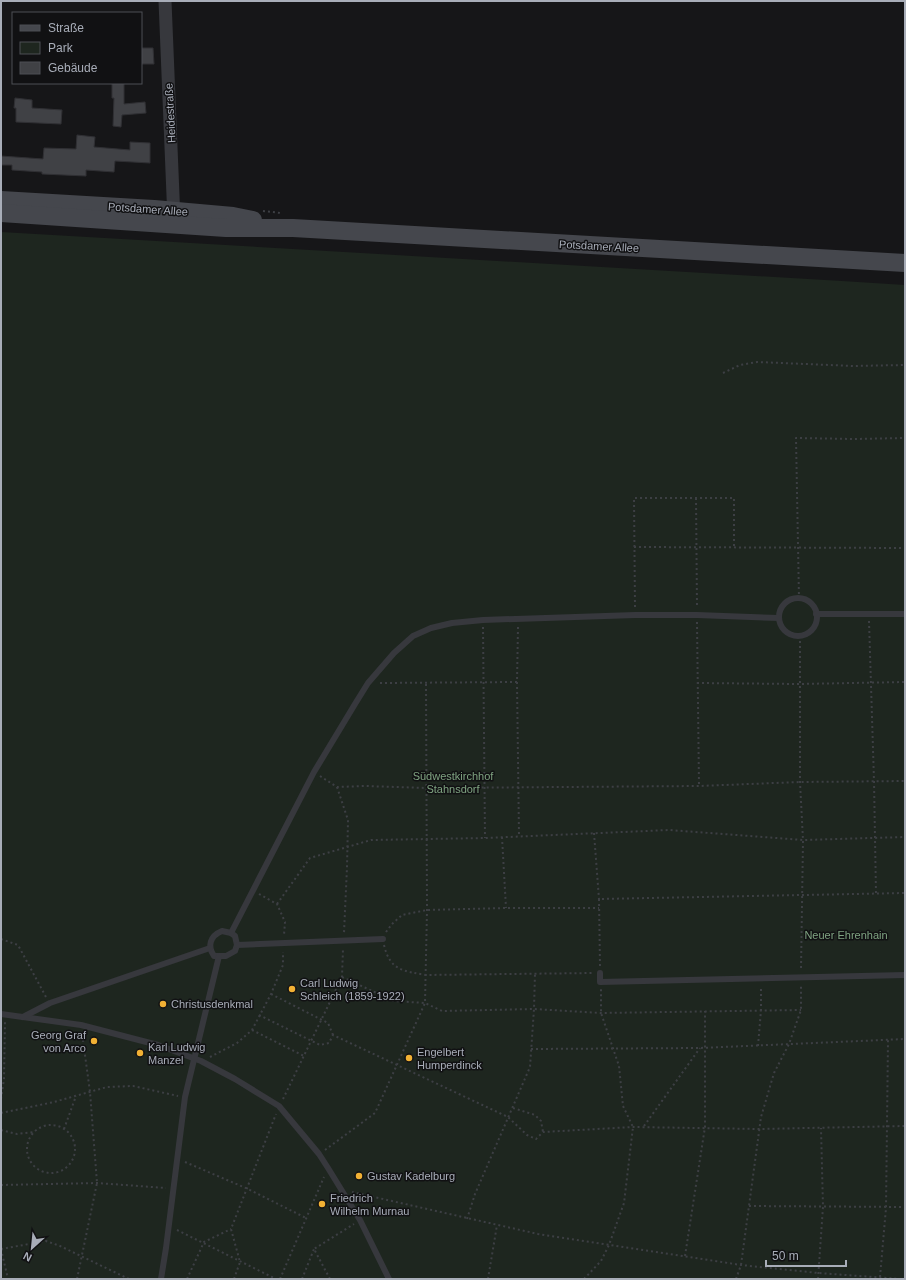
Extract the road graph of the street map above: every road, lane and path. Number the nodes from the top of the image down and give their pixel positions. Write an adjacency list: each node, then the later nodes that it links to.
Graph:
1 (165, 1): 4 (street, Heidestraße)
2 (1, 200): 4 (street, Potsdamer Allee)
3 (1, 213): 4 (street, Potsdamer Allee)
4 (174, 218): 5 (street, Potsdamer Allee)
5 (905, 263)
6 (905, 366): 7 (path); 8 (path)
7 (723, 372)
8 (905, 403)
9 (905, 438): 13 (path)
10 (696, 498): 11 (path); 12 (path); 14 (path)
11 (634, 547): 12 (path); 20 (path)
12 (696, 547): 14 (path); 21 (path)
13 (798, 547): 14 (path); 15 (path); 16 (path)
14 (734, 548)
15 (905, 548)
16 (799, 598): 17 (lane); 22 (lane)
17 (816, 614): 18 (lane); 25 (lane)
18 (869, 614): 19 (lane); 29 (path)
19 (905, 614)
20 (635, 615): 21 (lane); 24 (lane)
21 (697, 615): 22 (lane); 32 (path)
22 (779, 618): 25 (lane)
23 (483, 620): 24 (lane); 27 (path); 31 (lane)
24 (518, 620): 28 (path)
25 (800, 636): 33 (path)
26 (426, 682): 27 (path); 31 (path); 40 (path)
27 (483, 682): 28 (path); 41 (path)
28 (517, 682): 42 (path)
29 (870, 682): 30 (path); 33 (path); 35 (path)
30 (905, 682)
31 (368, 683): 34 (lane)
32 (697, 683): 33 (path); 38 (path)
33 (799, 684): 37 (path)
34 (314, 772): 39 (path); 52 (lane)
35 (874, 781): 36 (path); 37 (path); 48 (path)
36 (905, 781)
37 (800, 782): 38 (path); 50 (path)
38 (699, 786): 42 (path)
39 (337, 788): 40 (path); 51 (path)
40 (427, 788): 41 (path); 49 (path)
41 (485, 788): 42 (path); 47 (path)
42 (518, 788): 44 (path)
43 (594, 833): 44 (path); 50 (path); 56 (path)
44 (519, 836): 45 (path)
45 (502, 837): 47 (path); 58 (path)
46 (905, 837): 48 (path)
47 (485, 838): 49 (path)
48 (876, 838): 50 (path); 54 (path)
49 (427, 839): 51 (path); 60 (path)
50 (803, 840): 55 (path)
51 (348, 847): 57 (path); 64 (path)
52 (253, 890): 57 (path); 61 (lane)
53 (905, 893): 54 (path)
54 (876, 894): 55 (path)
55 (801, 896): 56 (path); 74 (path)
56 (599, 899): 59 (path)
57 (277, 904): 65 (path)
58 (506, 908): 59 (path); 60 (path)
59 (599, 908): 69 (path)
60 (427, 910): 63 (path); 71 (path)
61 (231, 933): 66 (lane); 67 (lane)
62 (1, 939): 78 (path)
63 (383, 940): 64 (lane); 71 (path)
64 (344, 941): 65 (lane); 73 (path)
65 (283, 943): 66 (lane); 77 (path)
66 (237, 945): 68 (lane)
67 (210, 948): 68 (lane); 78 (lane)
68 (219, 956): 102 (lane)
69 (600, 973): 70 (path); 76 (lane)
70 (534, 974): 71 (path); 80 (path)
71 (426, 975): 79 (path)
72 (905, 975): 74 (lane)
73 (342, 977): 79 (path); 88 (path)
74 (800, 977): 75 (lane); 82 (path)
75 (761, 978): 76 (lane); 81 (path)
76 (600, 982): 84 (path)
77 (271, 994): 86 (path); 88 (path)
78 (50, 1003): 87 (lane)
79 (425, 1003): 80 (path); 104 (path)
80 (534, 1009): 84 (path); 99 (path)
81 (761, 1010): 82 (path); 83 (path); 96 (path)
82 (801, 1010): 95 (path)
83 (705, 1011): 84 (path); 98 (path)
84 (602, 1013): 100 (path)
85 (3, 1014): 87 (lane); 108 (path)
86 (260, 1015): 90 (path); 94 (path)
87 (23, 1017): 89 (lane)
88 (321, 1019): 91 (path); 94 (path)
89 (81, 1025): 102 (lane); 105 (path)
90 (252, 1030): 101 (path); 103 (path)
91 (333, 1035): 94 (path); 104 (path)
92 (905, 1039): 93 (path)
93 (888, 1040): 95 (path); 113 (path)
94 (310, 1041): 101 (path)
95 (789, 1044): 96 (path); 120 (path)
96 (758, 1046): 98 (path)
97 (700, 1048): 98 (path); 100 (path); 116 (path)
98 (705, 1048): 117 (path)
99 (531, 1049): 100 (path); 110 (path)
100 (614, 1049): 115 (path)
101 (304, 1056): 109 (path)
102 (193, 1058): 103 (lane); 107 (lane)
103 (201, 1061): 109 (lane)
104 (397, 1064): 112 (path); 124 (path)
105 (90, 1092): 106 (path); 107 (path); 127 (path)
106 (76, 1096): 111 (path); 119 (path)
107 (184, 1097): 125 (lane)
108 (1, 1099)
109 (279, 1106): 124 (lane); 129 (path)
110 (512, 1108): 112 (path); 123 (path)
111 (1, 1113)
112 (508, 1117): 123 (path); 137 (path)
113 (887, 1126): 114 (path); 118 (path); 135 (path)
114 (905, 1126)
115 (633, 1127): 116 (path); 123 (path); 143 (path)
116 (643, 1127): 117 (path)
117 (705, 1127): 120 (path); 147 (path)
118 (821, 1128): 120 (path); 133 (path)
119 (64, 1129): 122 (path); 122 (path)
120 (760, 1129): 132 (path)
121 (1, 1130): 122 (path)
122 (35, 1132)
123 (543, 1132)
124 (319, 1154): 126 (lane)
125 (178, 1159): 129 (path); 130 (lane)
126 (328, 1168): 131 (lane); 136 (path)
127 (97, 1184): 128 (path); 130 (path); 146 (path)
128 (1, 1186)
129 (248, 1188): 136 (path); 141 (path)
130 (174, 1189): 140 (lane)
131 (342, 1190): 137 (path); 138 (lane)
132 (749, 1206): 133 (path); 149 (path)
133 (823, 1207): 135 (path); 150 (path)
134 (905, 1207): 135 (path)
135 (886, 1208): 152 (path)
136 (306, 1218): 160 (path)
137 (466, 1219): 139 (path)
138 (360, 1220): 145 (path); 163 (lane)
139 (497, 1225): 143 (path); 164 (path)
140 (169, 1226): 142 (path); 156 (lane)
141 (231, 1228): 142 (path); 148 (path)
142 (204, 1242): 148 (path); 157 (path)
143 (609, 1245): 147 (path); 165 (path)
144 (1, 1249): 146 (path); 153 (path)
145 (314, 1249): 161 (path); 162 (path)
146 (82, 1256): 151 (path); 154 (path)
147 (685, 1256): 149 (path)
148 (240, 1262): 158 (path); 159 (path)
149 (742, 1265): 150 (path); 166 (path)
150 (818, 1273): 152 (path); 167 (path)
151 (125, 1278): 155 (path)
152 (880, 1278): 168 (path)
153 (8, 1279)
154 (77, 1279)
155 (128, 1279)
156 (161, 1279)
157 (187, 1279)
158 (234, 1279)
159 (276, 1279)
160 (280, 1279)
161 (302, 1279)
162 (330, 1279)
163 (389, 1279)
164 (488, 1279)
165 (584, 1279)
166 (736, 1279)
167 (818, 1279)
168 (901, 1279)

